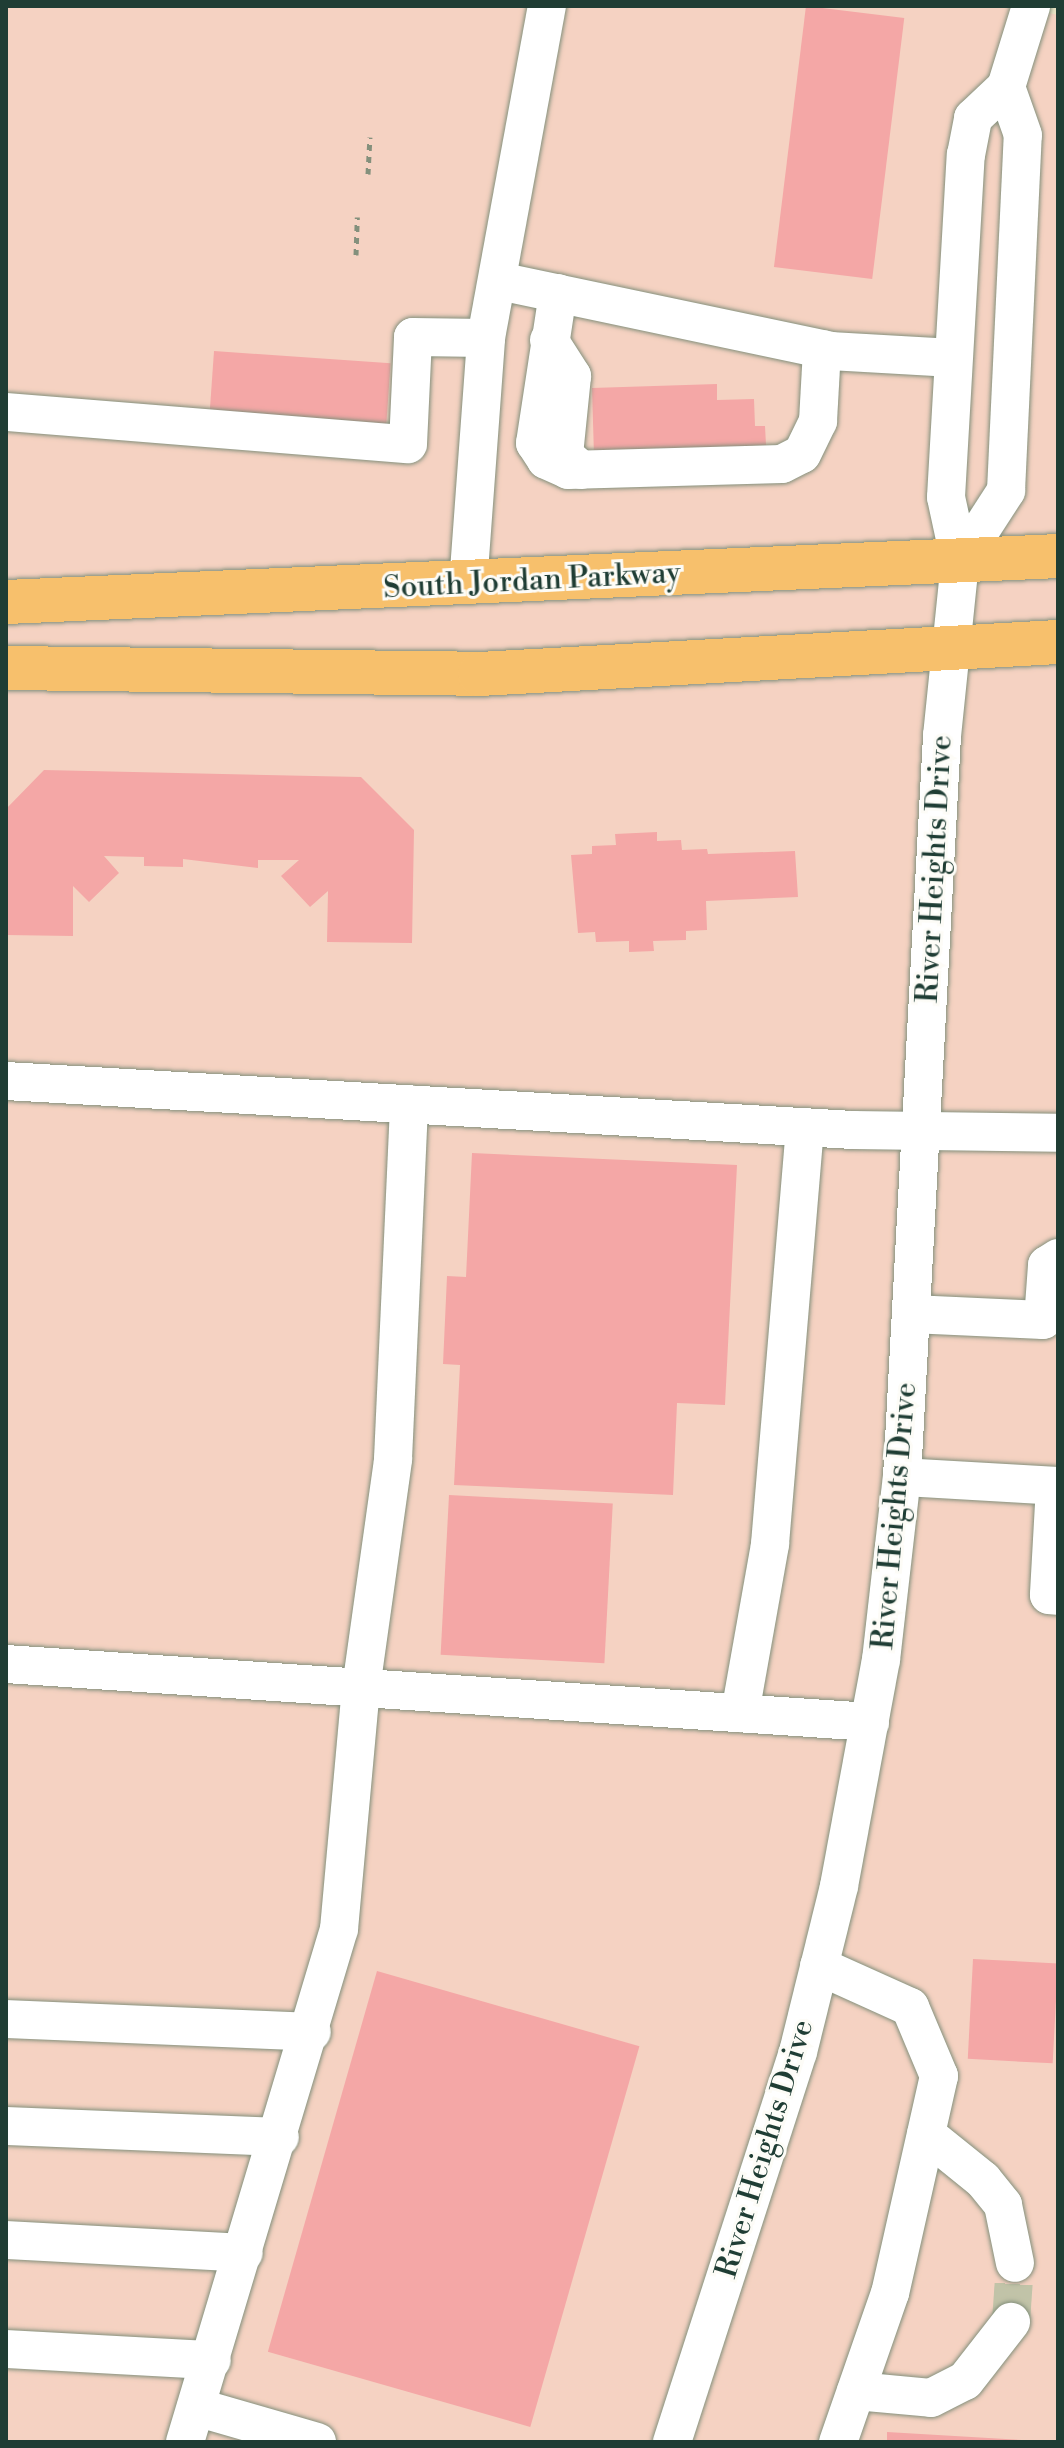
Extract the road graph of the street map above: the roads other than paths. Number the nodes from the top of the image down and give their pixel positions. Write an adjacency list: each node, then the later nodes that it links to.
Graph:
1 (547, 6): 4 (street)
2 (1031, 6): 3 (street, River Heights Drive)
3 (1006, 87): 8 (street, River Heights Drive); 11 (street, River Heights Drive)
4 (499, 281): 5 (street); 6 (street)
5 (558, 293): 7 (street); 7 (street)
6 (486, 338): 9 (street); 12 (street)
7 (822, 349): 8 (street)
8 (953, 358): 11 (street, River Heights Drive)
9 (6, 412)
10 (1058, 556): 11 (main road, South Jordan Parkway)
11 (960, 562): 12 (main road, South Jordan Parkway); 15 (street, River Heights Drive)
12 (468, 585): 13 (main road, South Jordan Parkway)
13 (6, 602)
14 (1058, 642): 15 (main road)
15 (950, 650): 16 (main road); 20 (street, River Heights Drive)
16 (6, 668)
17 (6, 1081): 18 (street)
18 (409, 1104): 19 (street); 28 (street)
19 (805, 1127): 20 (street); 29 (street)
20 (921, 1127): 21 (street); 23 (street, River Heights Drive)
21 (1058, 1133)
22 (1058, 1258): 23 (street)
23 (911, 1314): 24 (street, River Heights Drive)
24 (902, 1477): 25 (street); 30 (street, River Heights Drive)
25 (1057, 1486): 26 (street)
26 (1058, 1596)
27 (6, 1664): 28 (street)
28 (361, 1688): 29 (street); 33 (street)
29 (740, 1713): 30 (street)
30 (870, 1722): 31 (street, River Heights Drive)
31 (819, 1966): 35 (street); 46 (street, River Heights Drive)
32 (6, 2019): 33 (street)
33 (312, 2032): 36 (street)
34 (6, 2126): 36 (street)
35 (926, 2134): 39 (street); 43 (street)
36 (280, 2137): 38 (street)
37 (6, 2240): 38 (street)
38 (244, 2253): 42 (street)
39 (1015, 2263)
40 (1011, 2322): 43 (street)
41 (6, 2349): 42 (street)
42 (212, 2360): 44 (street)
43 (856, 2391): 47 (street)
44 (190, 2424): 45 (street)
45 (317, 2442)
46 (672, 2442)
47 (838, 2442)

